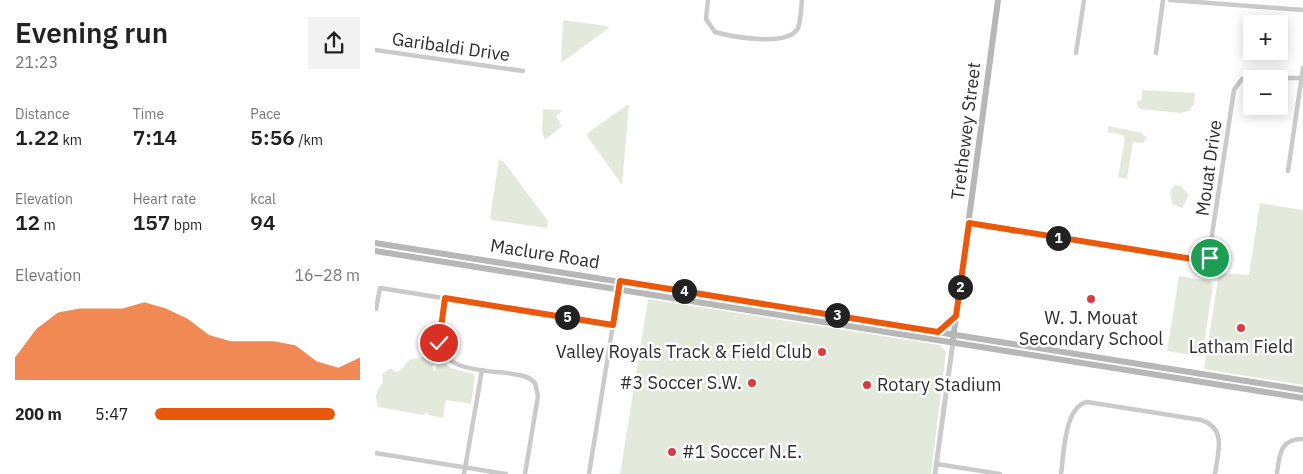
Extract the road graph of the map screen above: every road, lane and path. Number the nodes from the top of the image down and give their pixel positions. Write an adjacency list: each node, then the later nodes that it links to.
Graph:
1 (708, 0): 2 (street)
2 (801, 0)
3 (999, 0): 16 (main road, Trethewey Street)
4 (1084, 0): 9 (street)
5 (1163, 0): 10 (street)
6 (1170, 0): 7 (street)
7 (1303, 10)
8 (375, 50): 12 (street, Garibaldi Drive)
9 (1075, 53)
10 (1156, 53)
11 (1303, 68): 13 (street)
12 (523, 70)
13 (1302, 78): 14 (street); 16 (street, Mouat Drive)
14 (1302, 90): 15 (street)
15 (1288, 171)
16 (969, 223): 23 (main road, Trethewey Street)
17 (375, 243): 19 (main road, Maclure Road)
18 (375, 251): 20 (main road, Maclure Road)
19 (620, 281): 20 (street); 25 (main road, Maclure Road)
20 (619, 289): 24 (street); 27 (main road, Maclure Road)
21 (445, 298): 22 (street); 24 (street); 28 (street)
22 (376, 308)
23 (956, 316): 25 (main road); 26 (main road, Trethewey Street)
24 (613, 325): 38 (street)
25 (938, 332): 26 (main road, Maclure Road)
26 (954, 334): 27 (main road, Trethewey Street); 29 (main road, Maclure Road)
27 (953, 342): 30 (main road, Maclure Road); 33 (street, Trethewey Street)
28 (482, 370): 34 (street); 37 (street)
29 (1303, 390)
30 (1303, 398)
31 (1303, 439): 43 (street)
32 (375, 453): 34 (street)
33 (937, 464): 39 (street, Trethewey Street); 40 (street)
34 (466, 467): 35 (street); 36 (street)
35 (465, 474)
36 (506, 474)
37 (525, 474)
38 (589, 474)
39 (935, 474)
40 (1000, 474)
41 (1061, 474): 42 (street)
42 (1215, 474)
43 (1277, 474)

